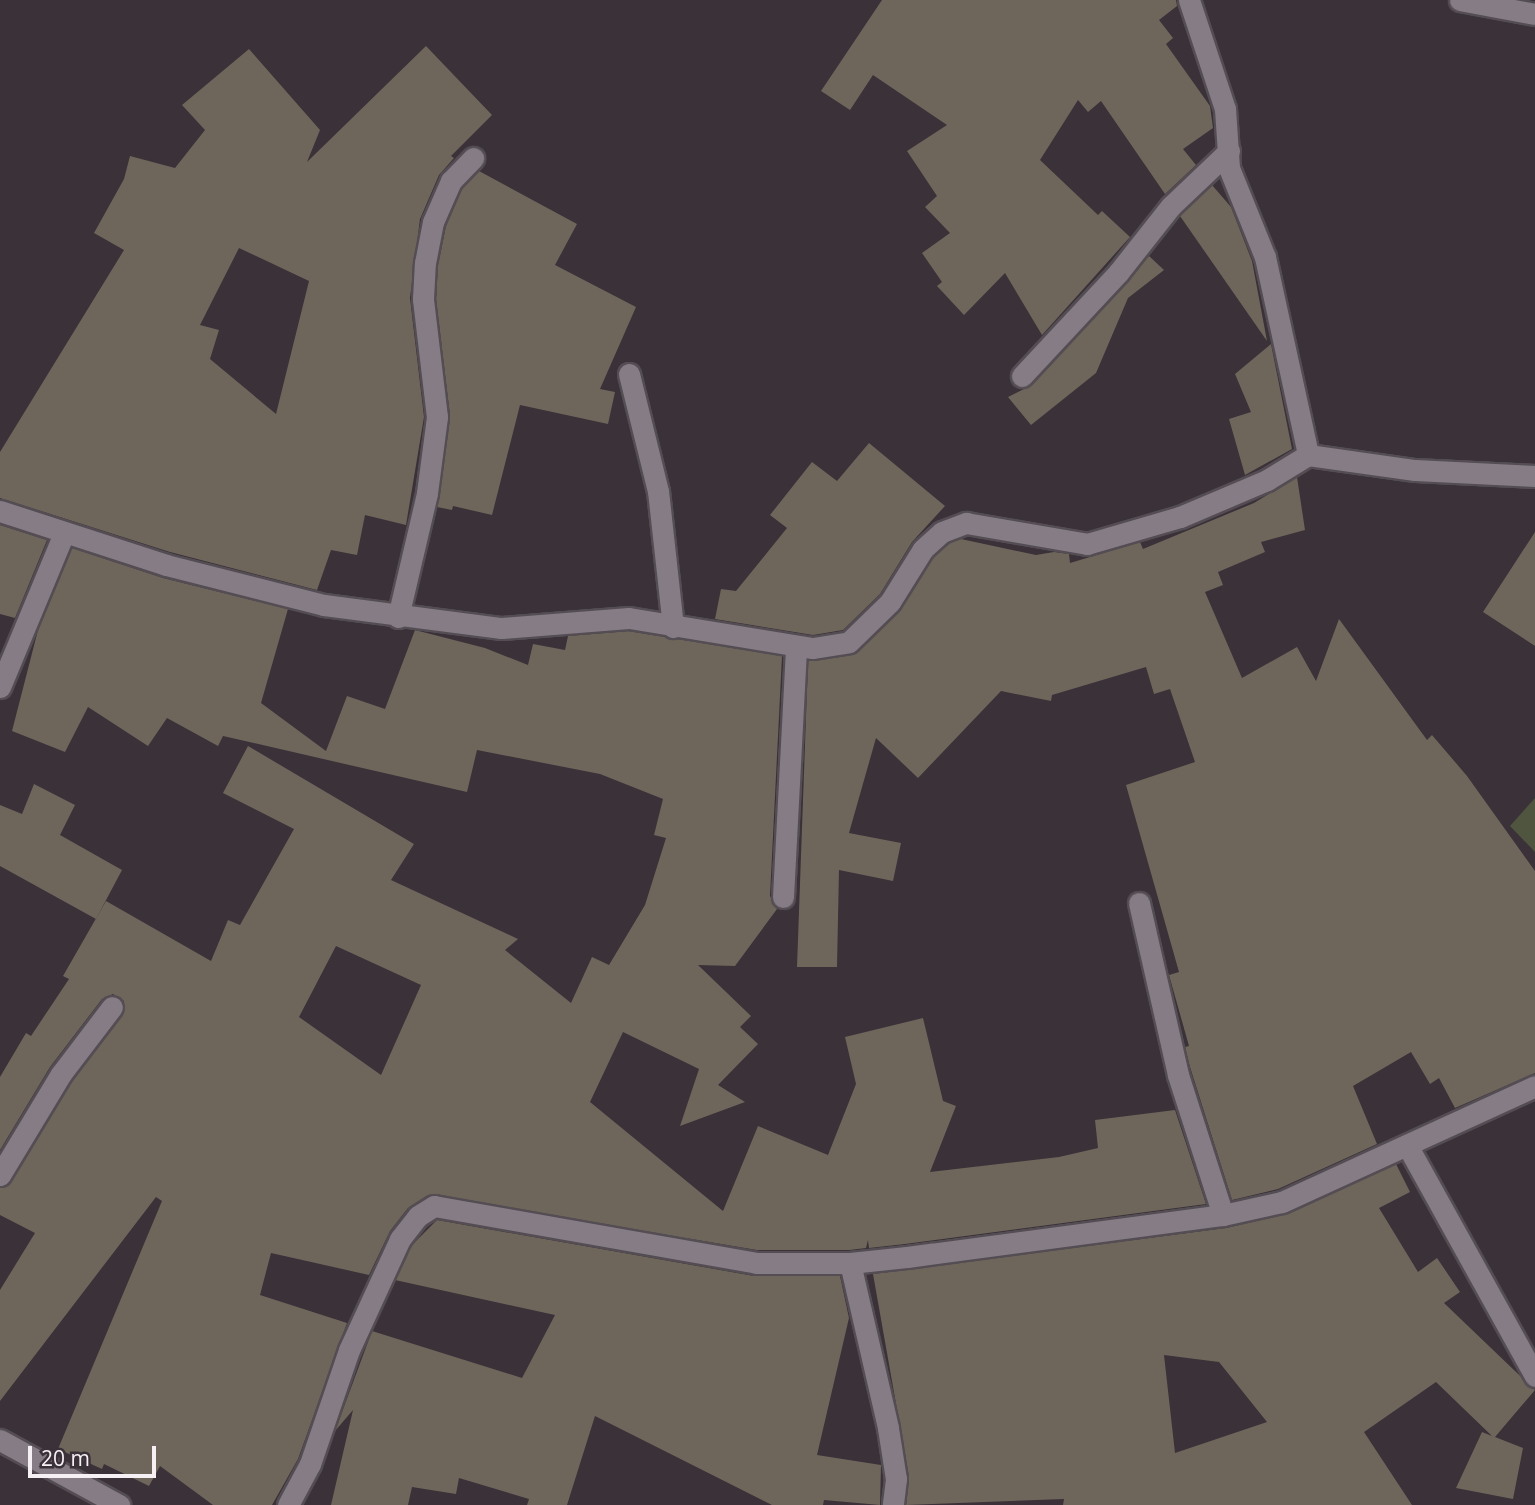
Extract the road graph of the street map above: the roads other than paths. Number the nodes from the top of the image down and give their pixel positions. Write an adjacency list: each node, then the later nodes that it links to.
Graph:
1 (1188, 0): 4 (street)
2 (1460, 0): 3 (street)
3 (1535, 14)
4 (1229, 151): 7 (street); 8 (street)
5 (473, 158): 12 (street)
6 (629, 374): 13 (street)
7 (1022, 376)
8 (1308, 455): 9 (street); 14 (street)
9 (1535, 476)
10 (0, 511): 11 (street)
11 (65, 533): 12 (street); 15 (street)
12 (398, 617): 13 (street)
13 (673, 626): 14 (street)
14 (796, 648): 16 (street)
15 (0, 687)
16 (783, 897)
17 (1139, 903): 22 (street)
18 (113, 1007): 21 (street)
19 (1535, 1086): 20 (street)
20 (1407, 1145): 22 (street); 24 (street)
21 (0, 1175)
22 (1223, 1215): 23 (street)
23 (850, 1263): 27 (street); 28 (street)
24 (1535, 1376)
25 (0, 1440): 26 (street)
26 (119, 1505)
27 (288, 1505)
28 (893, 1505)

